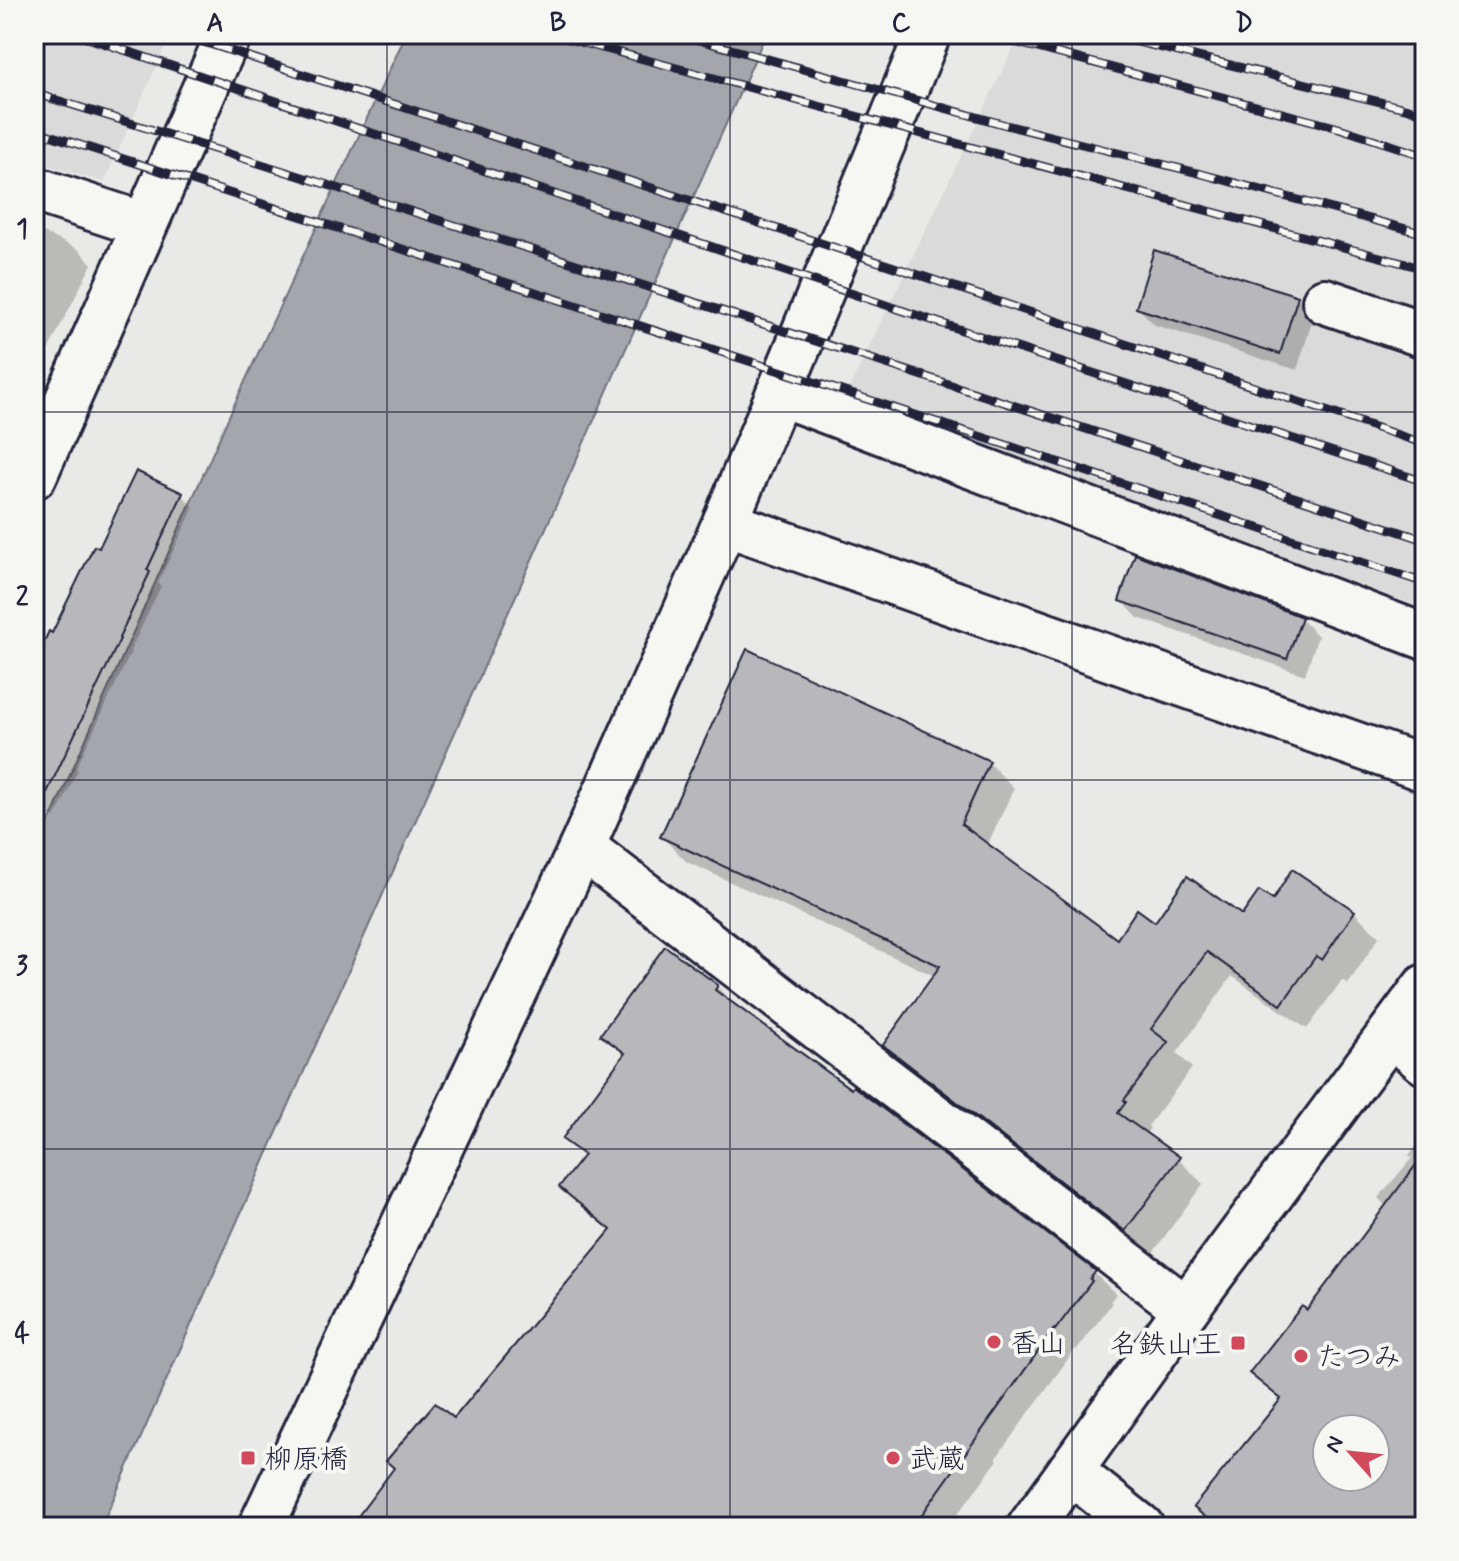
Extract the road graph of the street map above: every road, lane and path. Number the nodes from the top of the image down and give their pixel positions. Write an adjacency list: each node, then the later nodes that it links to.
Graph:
1 (229, 34): 4 (street)
2 (928, 34): 7 (street)
3 (34, 189): 4 (street)
4 (144, 225): 8 (street)
5 (1325, 301): 6 (street)
6 (1425, 335)
7 (779, 393): 9 (street); 10 (street)
8 (39, 449)
9 (725, 523): 11 (street); 12 (street)
10 (1425, 637)
11 (1425, 769)
12 (582, 847): 16 (street); 18 (street)
13 (1425, 987): 14 (street)
14 (1391, 1034): 15 (street); 16 (street)
15 (1425, 1062)
16 (1186, 1309): 17 (street)
17 (1070, 1471): 19 (street); 20 (street)
18 (261, 1527)
19 (1030, 1527)
20 (1141, 1527)

